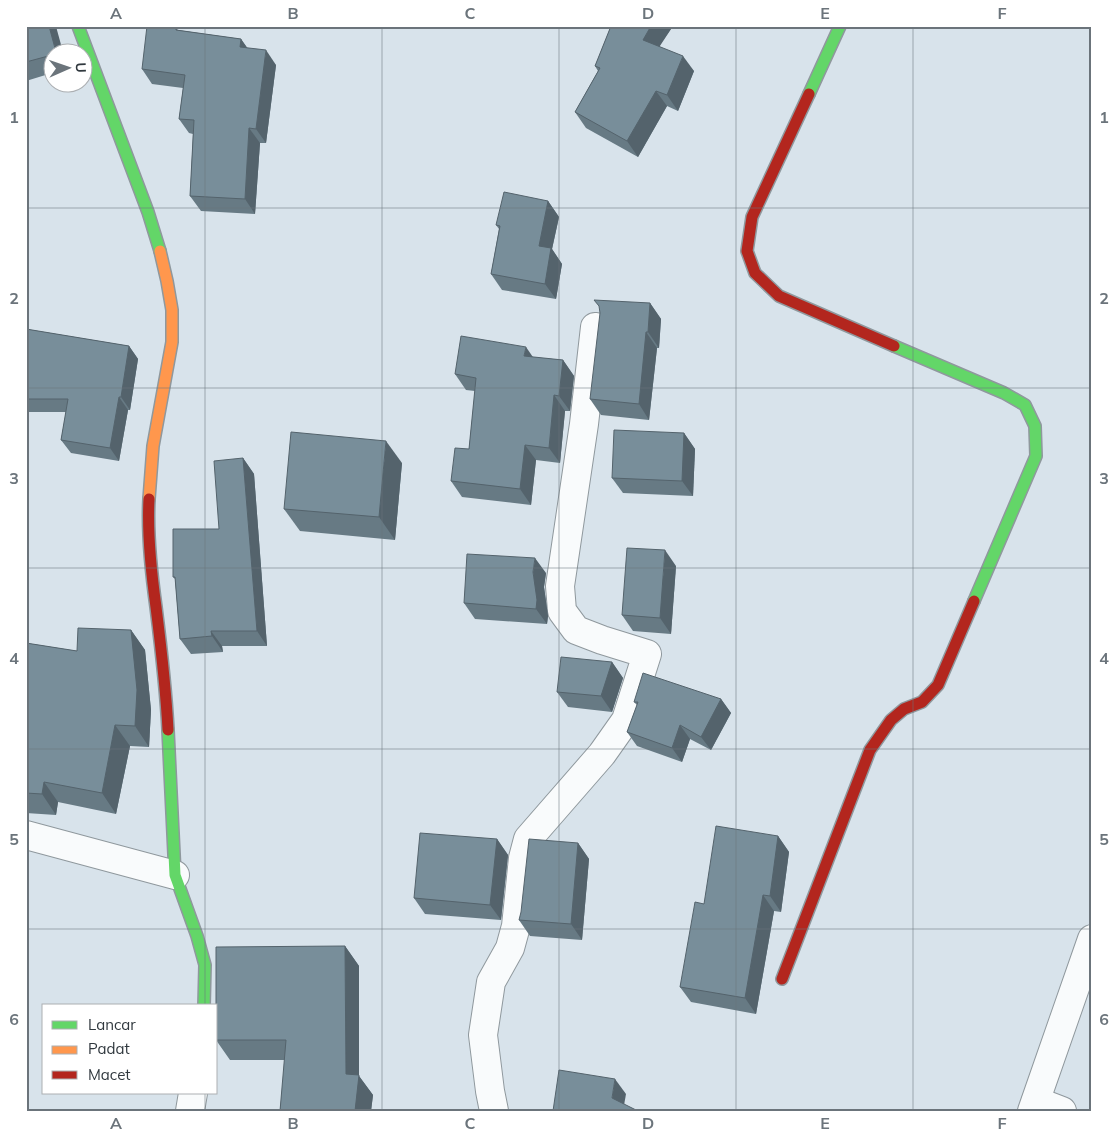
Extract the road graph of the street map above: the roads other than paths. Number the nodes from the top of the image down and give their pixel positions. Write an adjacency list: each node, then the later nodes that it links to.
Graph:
1 (78, 26): 5 (street)
2 (840, 26): 8 (street)
3 (596, 327): 13 (street)
4 (26, 835): 5 (street)
5 (175, 875): 9 (street)
6 (1092, 939): 7 (street)
7 (1087, 968): 11 (street)
8 (782, 979)
9 (204, 1004)
10 (193, 1094): 12 (street)
11 (1034, 1106): 14 (street)
12 (190, 1111)
13 (494, 1111)
14 (1062, 1111)

